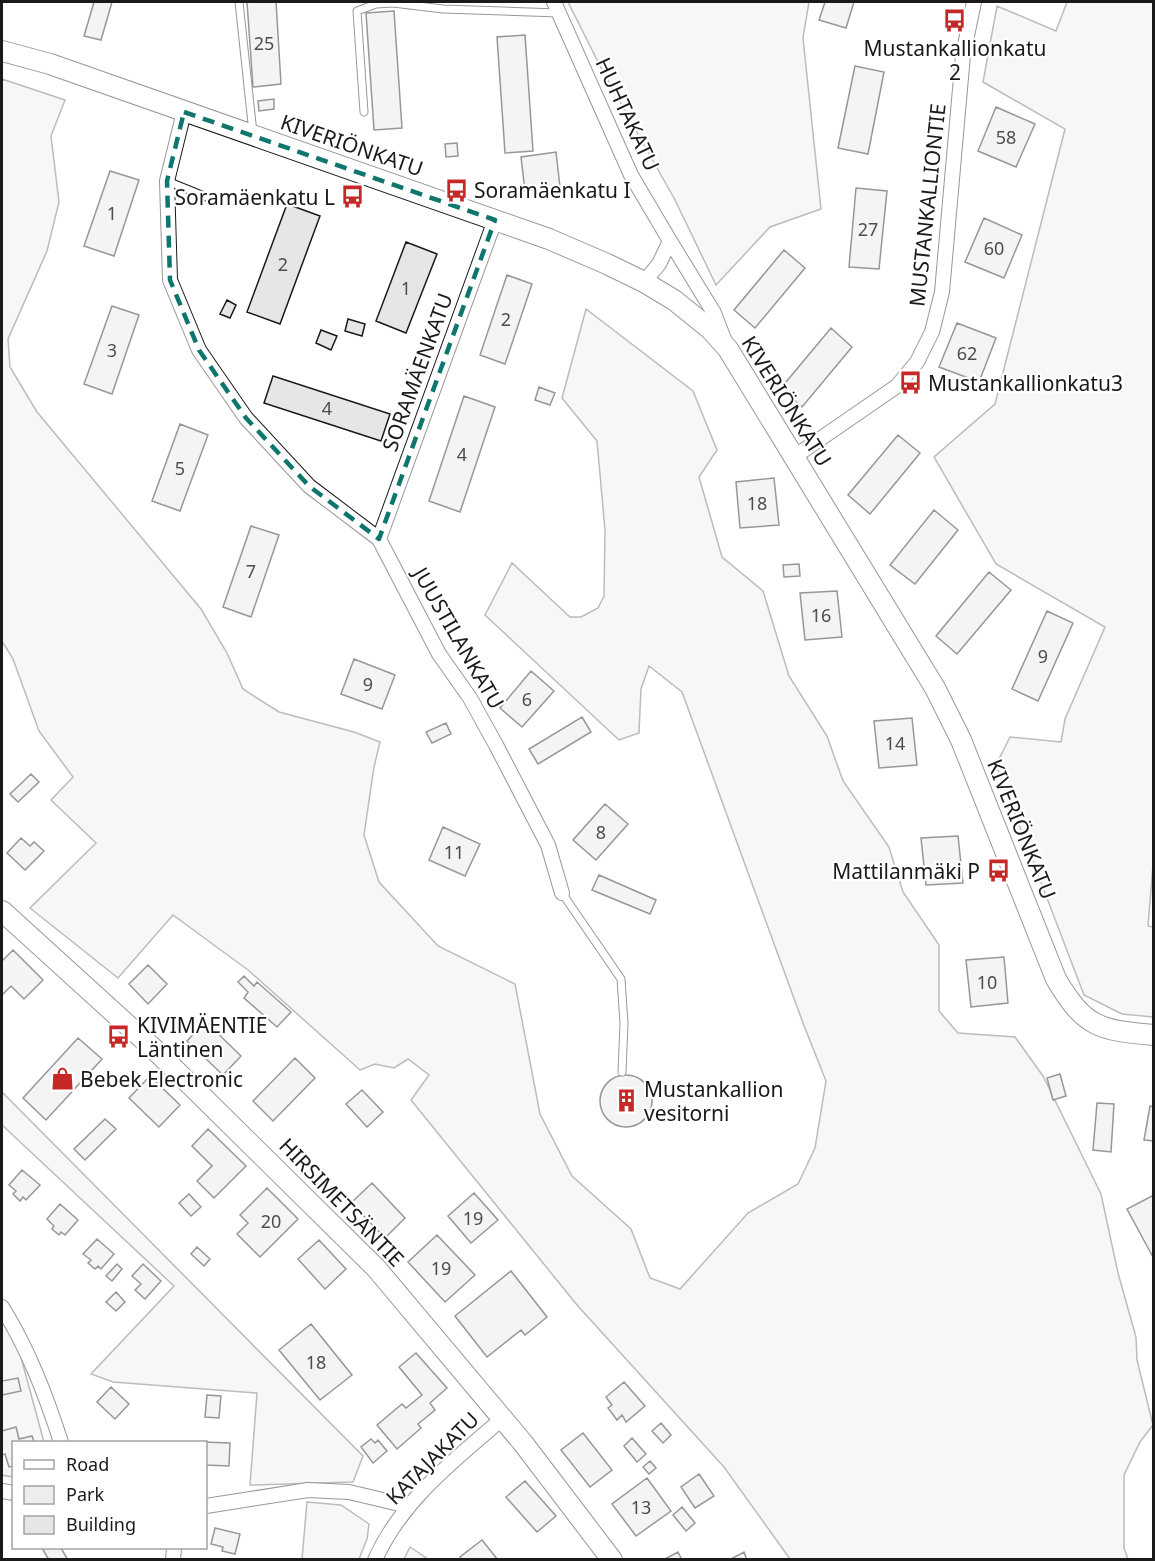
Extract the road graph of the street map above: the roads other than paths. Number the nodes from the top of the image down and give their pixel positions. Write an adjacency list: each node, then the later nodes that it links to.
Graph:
1 (239, 2): 7 (lane)
2 (974, 2): 14 (street, MUSTANKALLIONTIE)
3 (557, 7): 6 (lane); 11 (street, HUHTAKATU)
4 (2, 51): 5 (street, KIVERIÖNKATU)
5 (184, 112): 7 (street, KIVERIÖNKATU); 8 (street, JUUSTILANKATU)
6 (364, 112)
7 (254, 136): 10 (street, KIVERIÖNKATU)
8 (167, 181): 9 (lane); 15 (street, JUUSTILANKATU)
9 (209, 198)
10 (495, 220): 12 (street, KIVERIÖNKATU); 15 (street, SORAMÄENKATU)
11 (670, 241): 12 (street); 13 (street, HUHTAKATU)
12 (644, 282): 13 (street, KIVERIÖNKATU)
13 (728, 349): 14 (street, KIVERIÖNKATU)
14 (794, 457): 18 (street, KIVERIÖNKATU)
15 (379, 539): 16 (street, JUUSTILANKATU)
16 (562, 893): 19 (lane)
17 (2, 911): 21 (street, HIRSIMETSÄNTIE)
18 (1154, 1035)
19 (622, 1072)
20 (2, 1307): 22 (street)
21 (502, 1419): 24 (street, KATAJAKATU); 26 (street, HIRSIMETSÄNTIE)
22 (60, 1441)
23 (207, 1506): 24 (street)
24 (408, 1506): 25 (street, KATAJAKATU)
25 (375, 1560)
26 (612, 1560)

